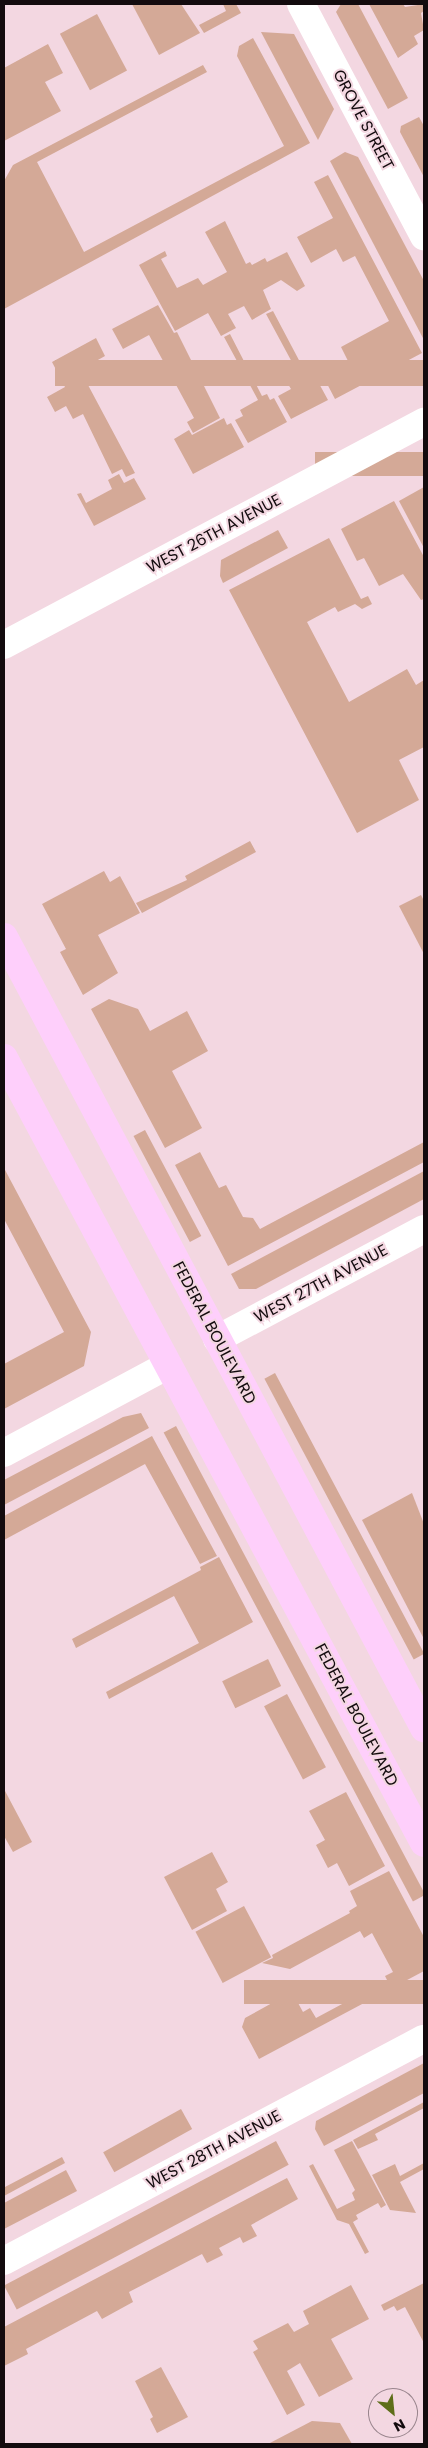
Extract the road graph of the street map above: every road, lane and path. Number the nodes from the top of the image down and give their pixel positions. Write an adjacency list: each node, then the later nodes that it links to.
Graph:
1 (301, 4): 2 (street, GROVE STREET)
2 (424, 236)
3 (424, 422): 4 (street, WEST 26TH AVENUE)
4 (4, 646)
5 (4, 938): 8 (main road, FEDERAL BOULEVARD)
6 (4, 1058): 9 (main road, FEDERAL BOULEVARD)
7 (424, 1229): 8 (street, WEST 27TH AVENUE)
8 (217, 1339): 11 (main road, FEDERAL BOULEVARD)
9 (168, 1365): 10 (street); 12 (main road, FEDERAL BOULEVARD)
10 (4, 1452)
11 (424, 1728)
12 (424, 1843)
13 (424, 2039): 14 (street, WEST 28TH AVENUE)
14 (4, 2261)

